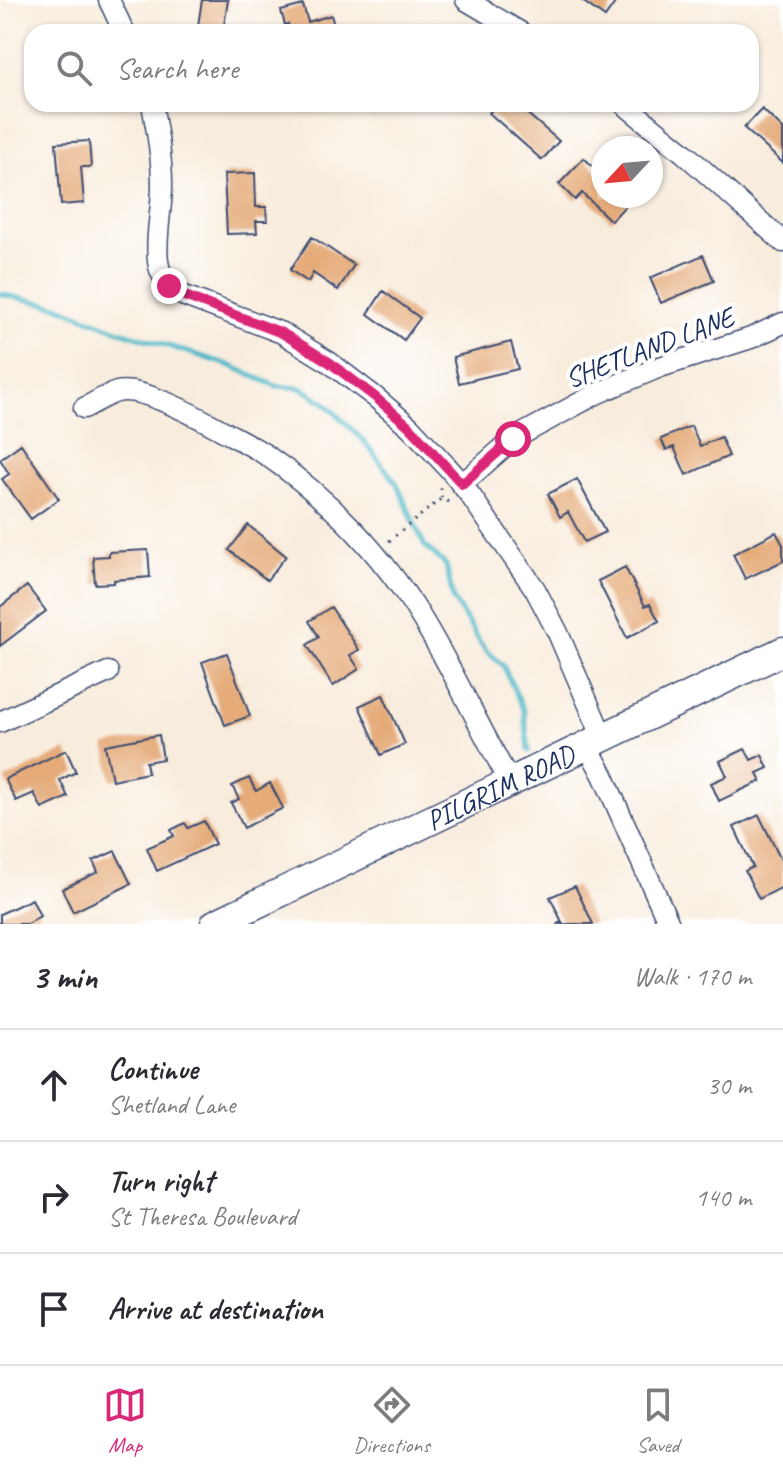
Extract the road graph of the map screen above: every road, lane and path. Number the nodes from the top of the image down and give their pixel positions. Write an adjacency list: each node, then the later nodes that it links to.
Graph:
1 (109, 0): 3 (street)
2 (466, 0): 4 (street)
3 (120, 24)
4 (506, 24)
5 (154, 112): 10 (street)
6 (634, 112): 7 (street)
7 (783, 242)
8 (783, 323): 10 (street, SHETLAND LANE)
9 (84, 408): 17 (street)
10 (462, 484): 16 (street)
11 (442, 498): 12 (path)
12 (391, 538)
13 (783, 651): 16 (main road, PILGRIM ROAD)
14 (108, 672): 15 (street)
15 (0, 722)
16 (595, 742): 17 (main road, PILGRIM ROAD); 19 (street)
17 (510, 782): 18 (main road, PILGRIM ROAD)
18 (215, 924)
19 (669, 924)

